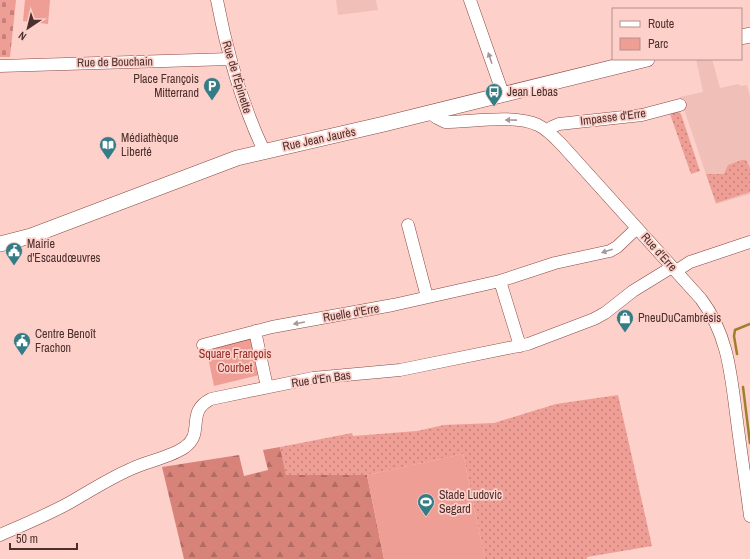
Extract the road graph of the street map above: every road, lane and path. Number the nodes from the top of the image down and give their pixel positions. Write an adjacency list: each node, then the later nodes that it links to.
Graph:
1 (217, 0): 3 (street, Rue de l'Épinette)
2 (470, 0): 6 (street, one-way to 2)
3 (230, 59): 5 (street, Rue de Bouchain); 10 (street, Rue de l'Épinette)
4 (643, 60): 6 (main road, Rue Jean Jaurès)
5 (0, 66)
6 (503, 94): 8 (main road, Rue Jean Jaurès)
7 (680, 105): 9 (street, Impasse d'Erre)
8 (430, 113): 9 (street, Rue d'Erre, one-way to 8); 10 (main road, Rue Jean Jaurès)
9 (547, 131): 12 (street, Rue d'Erre)
10 (264, 151): 14 (main road, Rue Jean Jaurès)
11 (408, 226): 17 (street)
12 (637, 228): 15 (street, Rue d'Erre); 16 (street, Ruelle d'Erre, one-way to 16)
13 (750, 242): 15 (street, Rue d'En Bas)
14 (0, 244)
15 (674, 269): 20 (street, Rue d'En Bas); 22 (street, Rue d'Erre)
16 (500, 281): 17 (street, Ruelle d'Erre); 20 (street)
17 (427, 297): 18 (street, Ruelle d'Erre, one-way to 18)
18 (255, 331): 19 (street, Ruelle d'Erre); 21 (street)
19 (203, 345)
20 (520, 346): 21 (street, Rue d'En Bas)
21 (267, 387): 23 (street, Rue d'En Bas)
22 (750, 516)
23 (0, 535)

